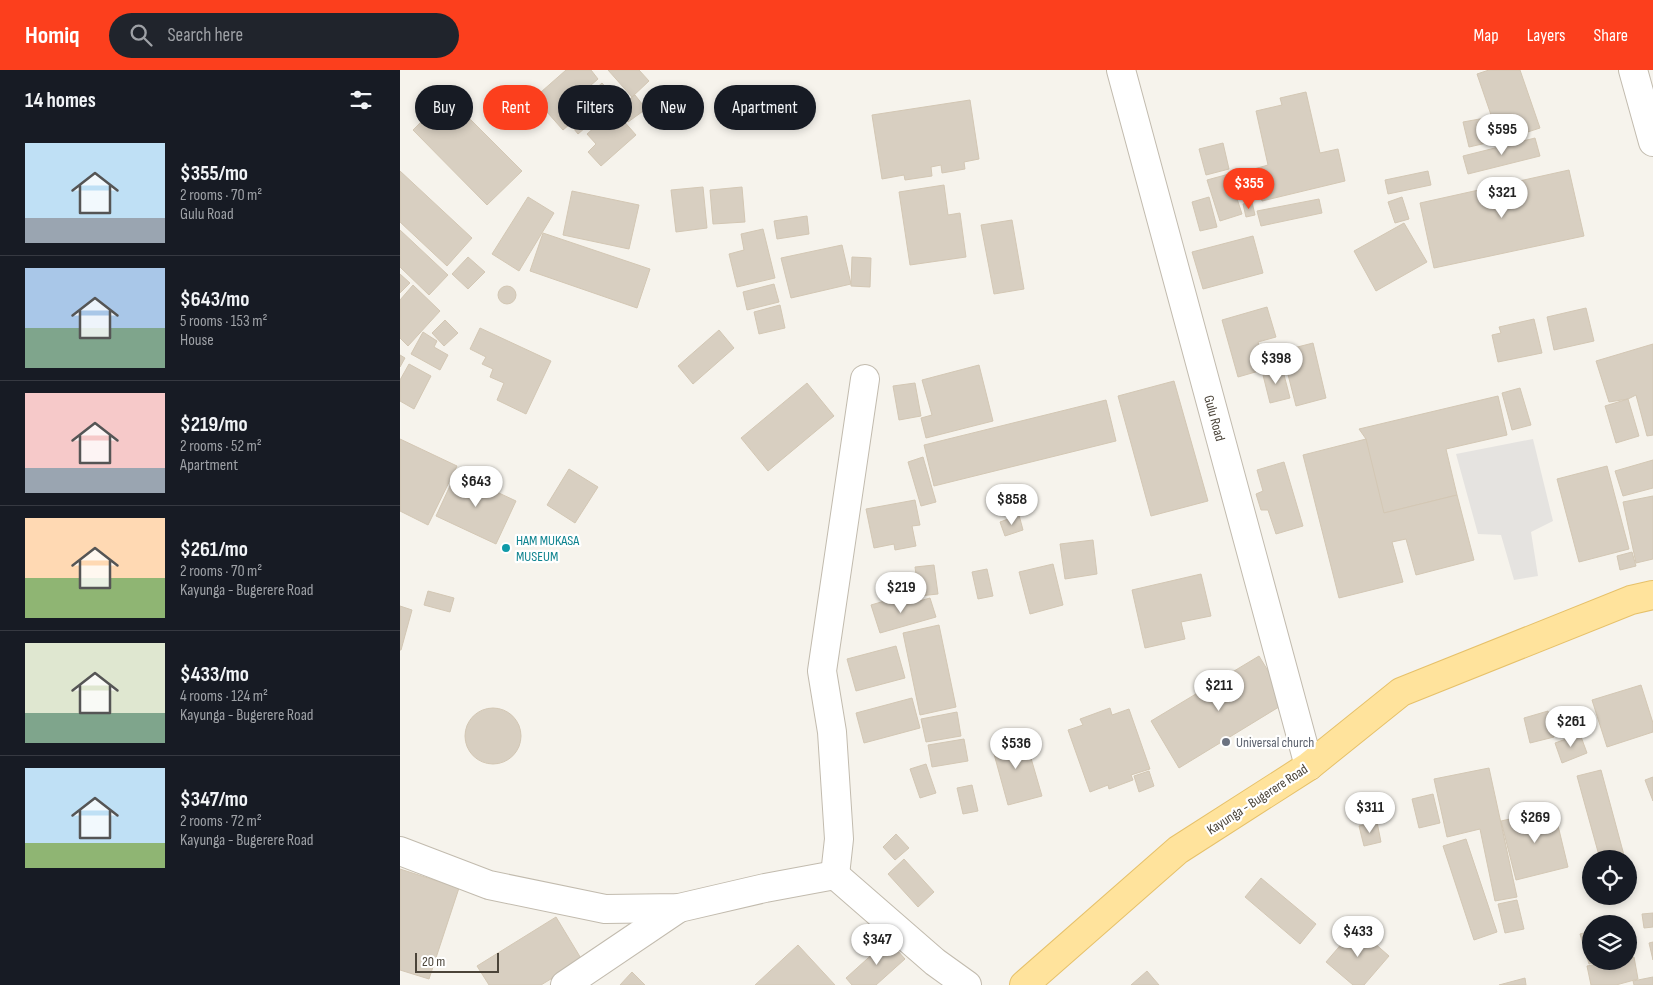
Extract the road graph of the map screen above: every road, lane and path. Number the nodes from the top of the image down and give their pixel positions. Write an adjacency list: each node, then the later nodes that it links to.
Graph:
1 (1122, 70): 6 (street, Gulu Road)
2 (1633, 70): 3 (street)
3 (1652, 133)
4 (865, 379): 8 (street)
5 (1653, 595): 6 (main road, Kayunga - Bugerere Road)
6 (1309, 766): 12 (main road, Kayunga - Bugerere Road)
7 (400, 851): 9 (street)
8 (835, 875): 9 (street); 11 (street)
9 (679, 908): 10 (street)
10 (565, 985)
11 (967, 985)
12 (1024, 985)

